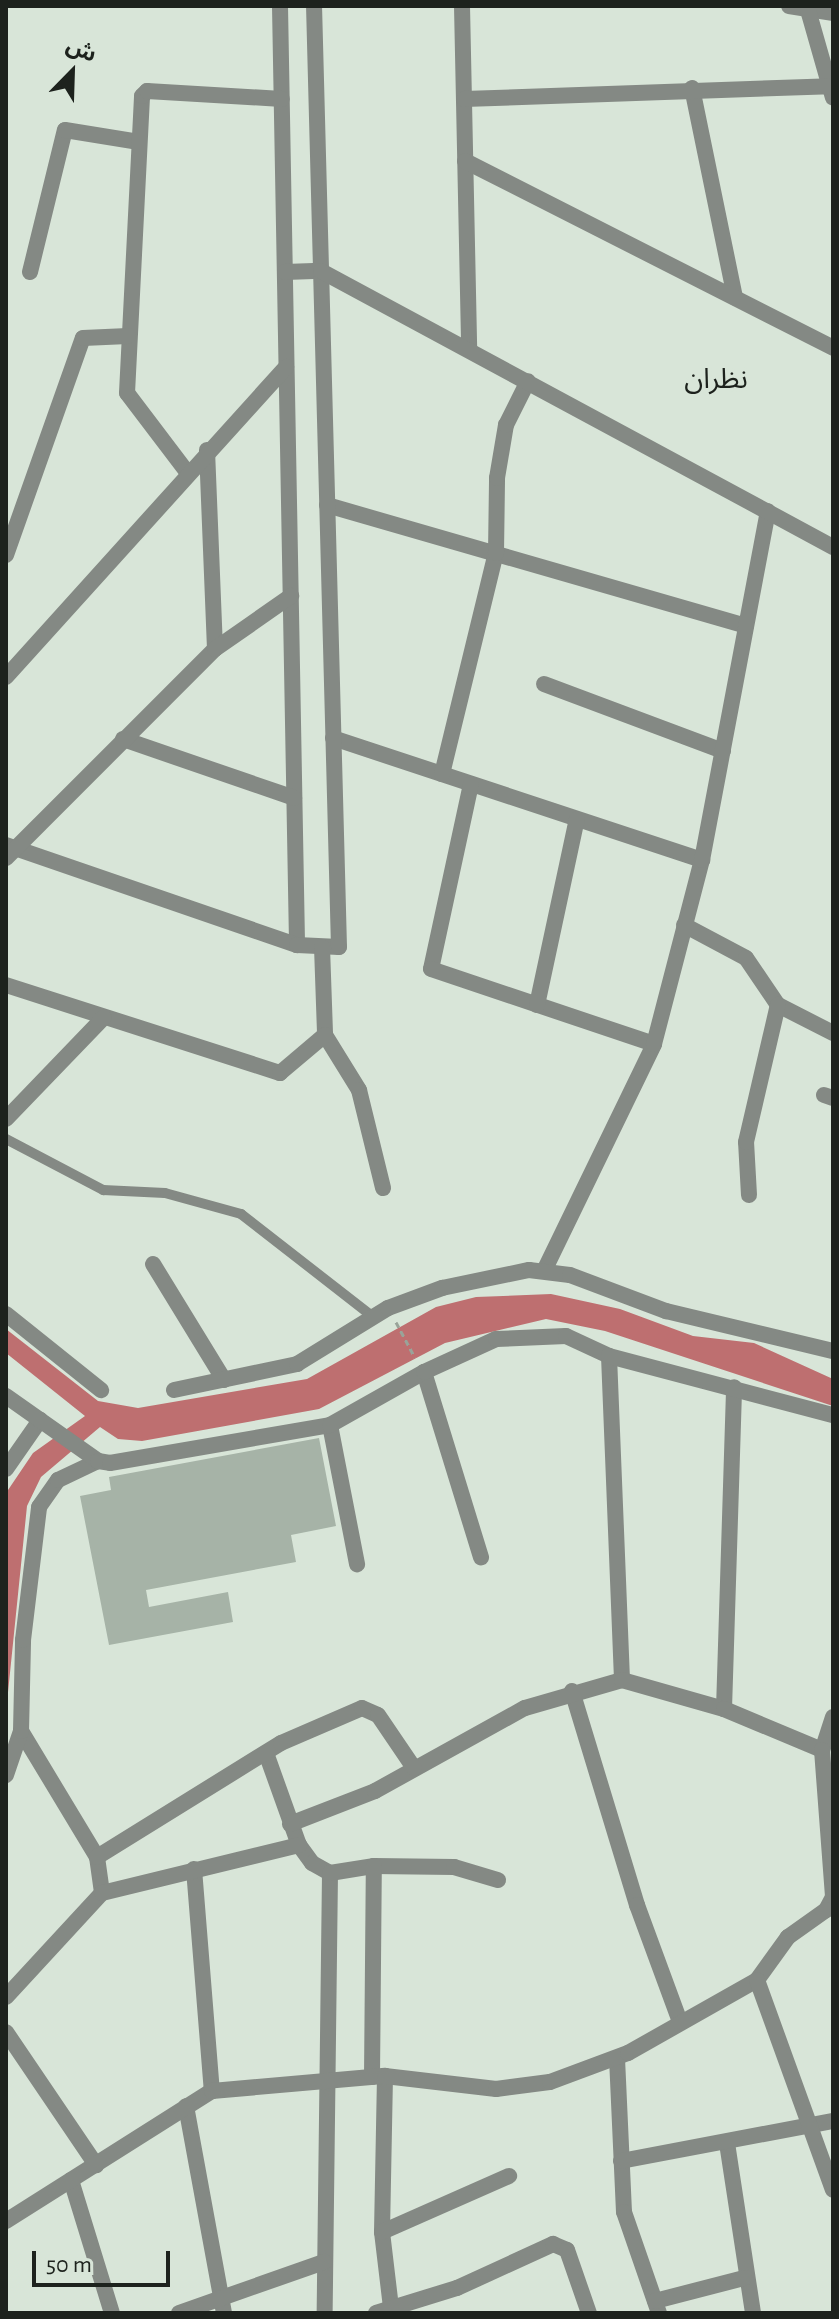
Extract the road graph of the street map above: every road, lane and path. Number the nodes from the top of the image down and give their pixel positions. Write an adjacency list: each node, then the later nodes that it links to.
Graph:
1 (280, 6): 9 (street)
2 (314, 6): 13 (street)
3 (462, 6): 10 (street)
4 (789, 6): 5 (street)
5 (808, 10): 6 (street); 8 (street)
6 (833, 13)
7 (692, 88): 8 (street); 10 (street); 16 (street)
8 (831, 92)
9 (282, 99): 11 (street); 15 (street)
10 (464, 99): 12 (street)
11 (139, 142): 14 (street); 17 (street)
12 (465, 161): 16 (street); 19 (street)
13 (321, 271): 15 (street); 19 (street); 24 (street)
14 (30, 272)
15 (285, 272): 20 (street)
16 (735, 298): 18 (street)
17 (128, 336): 23 (street); 28 (street)
18 (833, 348)
19 (469, 349): 21 (street)
20 (286, 367): 22 (street); 29 (street)
21 (528, 381): 25 (street); 27 (street)
22 (207, 450): 23 (street); 31 (street)
23 (187, 472): 32 (street)
24 (327, 505): 27 (street); 34 (street)
25 (768, 511): 26 (street); 30 (street)
26 (833, 547)
27 (496, 553): 30 (street); 37 (street)
28 (6, 555)
29 (291, 596): 31 (street); 39 (street)
30 (746, 626): 36 (street)
31 (215, 649): 35 (street)
32 (6, 677)
33 (544, 684): 36 (street)
34 (333, 738): 37 (street); 45 (street)
35 (123, 739): 39 (street); 41 (street)
36 (723, 751): 42 (street)
37 (442, 774): 38 (street)
38 (471, 784): 40 (street); 47 (street)
39 (294, 798): 44 (street)
40 (577, 819): 42 (street); 47 (street)
41 (9, 850): 44 (street)
42 (702, 860): 43 (street)
43 (684, 925): 48 (street); 52 (street)
44 (297, 945): 45 (street)
45 (331, 947): 51 (street)
46 (6, 985): 49 (street)
47 (537, 1005): 52 (street)
48 (778, 1005): 50 (street); 56 (street)
49 (104, 1017): 51 (street); 53 (street)
50 (833, 1033)
51 (325, 1035): 55 (street)
52 (654, 1044): 58 (street)
53 (6, 1119)
54 (6, 1139): 61 (lane)
55 (383, 1188)
56 (749, 1195)
57 (153, 1264): 65 (street)
58 (544, 1271): 61 (street); 62 (street)
59 (6, 1314): 67 (street)
60 (391, 1314): 64 (path)
61 (372, 1316): 65 (street)
62 (833, 1351)
63 (609, 1356): 64 (street); 66 (street); 77 (street)
64 (422, 1368): 72 (street); 75 (street)
65 (224, 1380): 68 (street)
66 (734, 1387): 70 (street); 79 (street)
67 (101, 1390)
68 (174, 1390)
69 (8, 1399): 71 (street)
70 (833, 1415)
71 (40, 1420): 73 (street); 74 (street)
72 (330, 1425): 73 (street); 76 (street)
73 (92, 1456): 81 (street)
74 (6, 1469)
75 (481, 1557)
76 (357, 1564)
77 (622, 1680): 78 (street); 79 (street)
78 (572, 1691): 84 (street); 98 (street)
79 (724, 1709): 82 (street)
80 (833, 1717): 82 (street)
81 (21, 1731): 85 (street); 89 (street)
82 (822, 1750): 86 (street)
83 (266, 1753): 84 (street); 87 (street); 89 (street)
84 (414, 1768): 87 (street)
85 (6, 1775)
86 (831, 1806): 95 (street)
87 (290, 1824): 88 (street)
88 (299, 1845): 91 (street); 92 (street)
89 (97, 1857): 94 (street)
90 (374, 1866): 92 (street); 93 (street); 101 (street)
91 (194, 1869): 94 (street); 103 (street)
92 (330, 1873): 102 (street)
93 (498, 1880)
94 (102, 1893): 97 (street)
95 (833, 1897): 96 (street)
96 (757, 1980): 98 (street); 106 (street)
97 (6, 1997)
98 (680, 2022): 100 (street)
99 (6, 2032): 109 (street)
100 (617, 2058): 101 (street); 108 (street)
101 (379, 2076): 102 (street); 114 (street)
102 (332, 2078): 103 (street); 115 (street)
103 (212, 2091): 104 (street)
104 (186, 2106): 109 (street); 117 (street)
105 (833, 2121): 106 (street)
106 (811, 2124): 107 (street); 112 (street)
107 (727, 2143): 108 (street); 116 (street)
108 (621, 2161): 118 (street)
109 (96, 2165): 111 (street)
110 (509, 2176): 114 (street)
111 (71, 2180): 113 (street); 120 (street)
112 (833, 2190)
113 (6, 2221)
114 (382, 2232): 119 (street)
115 (324, 2262): 117 (street); 123 (street)
116 (744, 2278): 118 (street); 125 (street)
117 (219, 2295): 121 (street); 122 (street)
118 (657, 2307)
119 (384, 2311): 124 (street)
120 (112, 2313)
121 (179, 2313)
122 (224, 2313)
123 (325, 2313)
124 (589, 2313)
125 (753, 2313)

